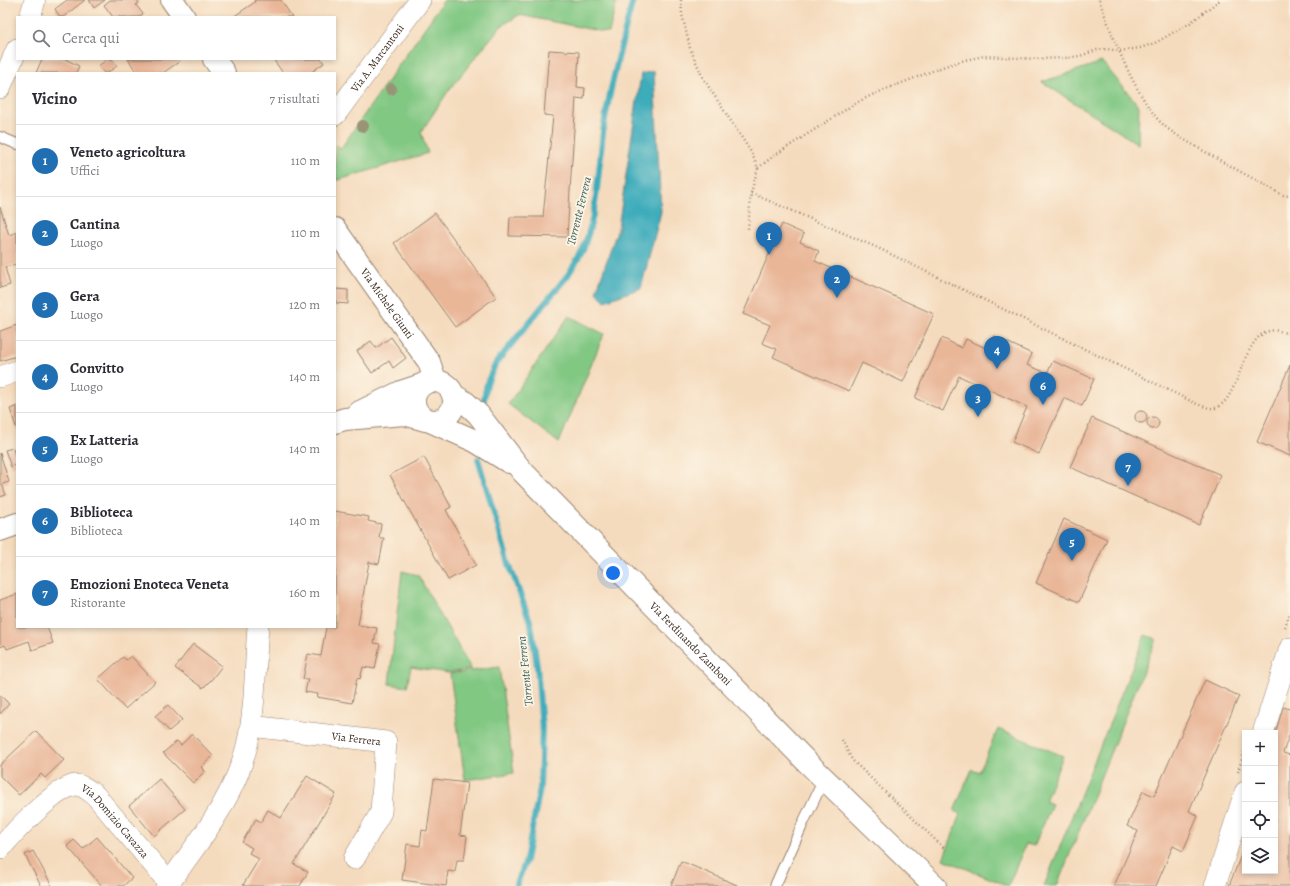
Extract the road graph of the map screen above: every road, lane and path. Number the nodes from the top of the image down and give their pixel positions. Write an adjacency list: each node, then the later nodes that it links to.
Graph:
1 (35, 0): 7 (street)
2 (172, 0): 8 (street)
3 (420, 0): 14 (street, Via A. Marcantoni)
4 (681, 0): 17 (path)
5 (1100, 0): 10 (path)
6 (1220, 0): 10 (path)
7 (30, 16)
8 (183, 16)
9 (16, 51): 13 (street)
10 (1120, 51): 17 (path); 19 (path)
11 (215, 60): 12 (street)
12 (223, 72)
13 (0, 88)
14 (336, 115)
15 (0, 137): 16 (lane)
16 (16, 144)
17 (758, 168): 18 (path)
18 (751, 193): 20 (path); 22 (path)
19 (1290, 196)
20 (748, 229)
21 (336, 230): 25 (street, Via Michele Giunti)
22 (1290, 335)
23 (16, 371): 24 (street)
24 (0, 377)
25 (427, 383): 26 (street, Via Ferdinando Zamboni); 27 (street); 28 (street)
26 (454, 395): 27 (street); 29 (street, Via Ferdinando Zamboni)
27 (427, 420): 28 (street); 29 (street)
28 (340, 421)
29 (522, 471): 37 (street, Via Ferdinando Zamboni)
30 (16, 524): 31 (street)
31 (0, 530)
32 (258, 628): 34 (street)
33 (1290, 648): 35 (street)
34 (251, 726): 41 (street, Via Ferrera); 42 (street)
35 (1264, 730)
36 (842, 740): 40 (path)
37 (824, 779): 43 (lane); 44 (street, Via Ferdinando Zamboni)
38 (1242, 802): 45 (street)
39 (0, 849): 42 (street, Via Domizio Cavazza)
40 (946, 850)
41 (354, 859)
42 (168, 885)
43 (775, 886)
44 (935, 886)
45 (1215, 886)

